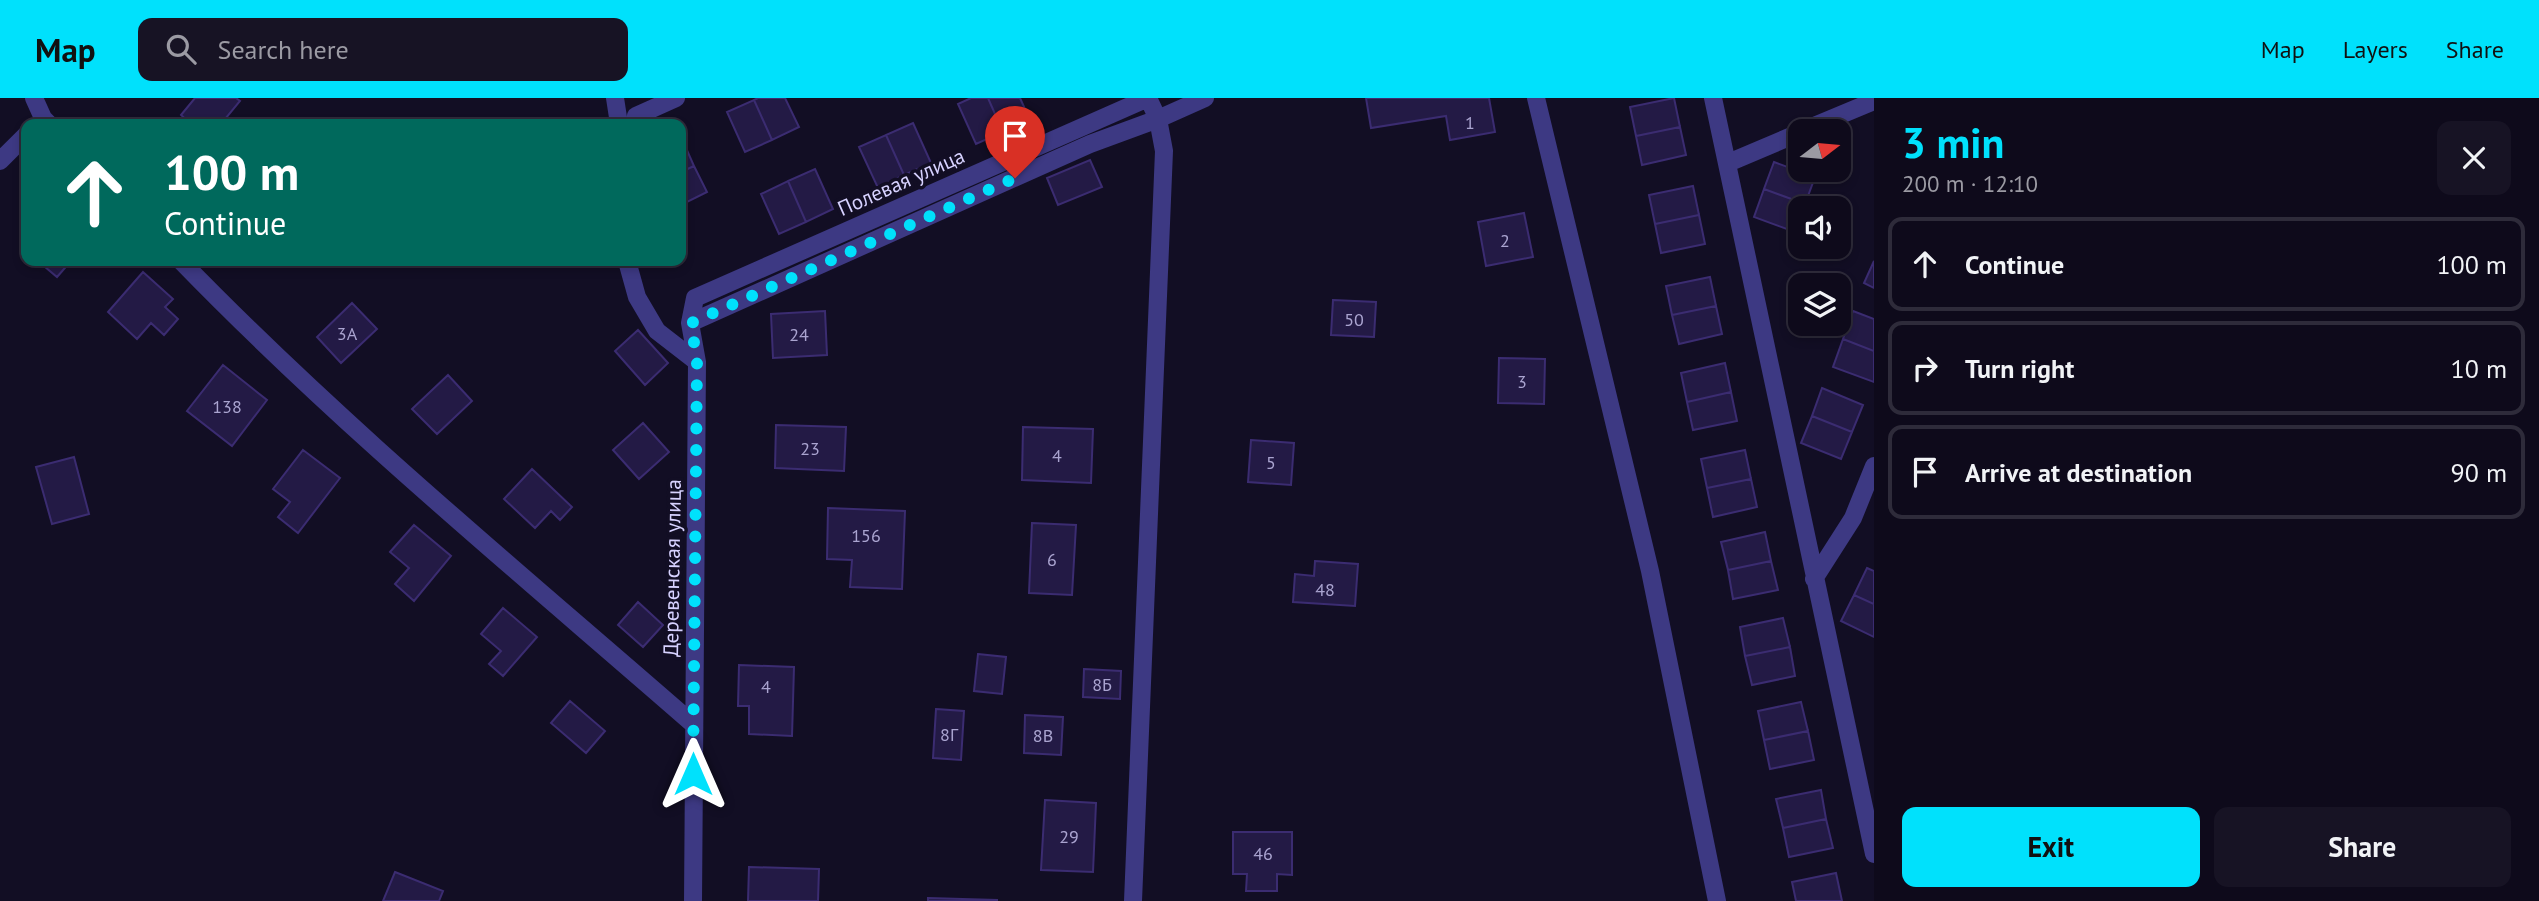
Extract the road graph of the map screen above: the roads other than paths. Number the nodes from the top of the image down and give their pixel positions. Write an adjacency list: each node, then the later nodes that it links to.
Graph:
1 (34, 98): 10 (street)
2 (615, 98): 11 (street)
3 (676, 98): 9 (street)
4 (1148, 98): 12 (street); 20 (street, Полевая улица)
5 (1205, 98): 12 (street)
6 (1536, 98): 28 (street)
7 (1713, 98): 17 (street)
8 (1874, 101): 13 (street)
9 (636, 116)
10 (42, 119)
11 (618, 119)
12 (1158, 119): 20 (street); 27 (street)
13 (1832, 119)
14 (1788, 138): 17 (street)
15 (21, 140): 16 (street)
16 (0, 162)
17 (1728, 163): 23 (street)
18 (186, 266): 24 (street)
19 (628, 266): 21 (street)
20 (691, 323): 21 (street, Деревенская улица)
21 (697, 362): 24 (street, Деревенская улица)
22 (1874, 466): 23 (street)
23 (1814, 579): 25 (street)
24 (693, 724): 26 (street, Деревенская улица)
25 (1874, 854)
26 (693, 901)
27 (1133, 901)
28 (1717, 901)

